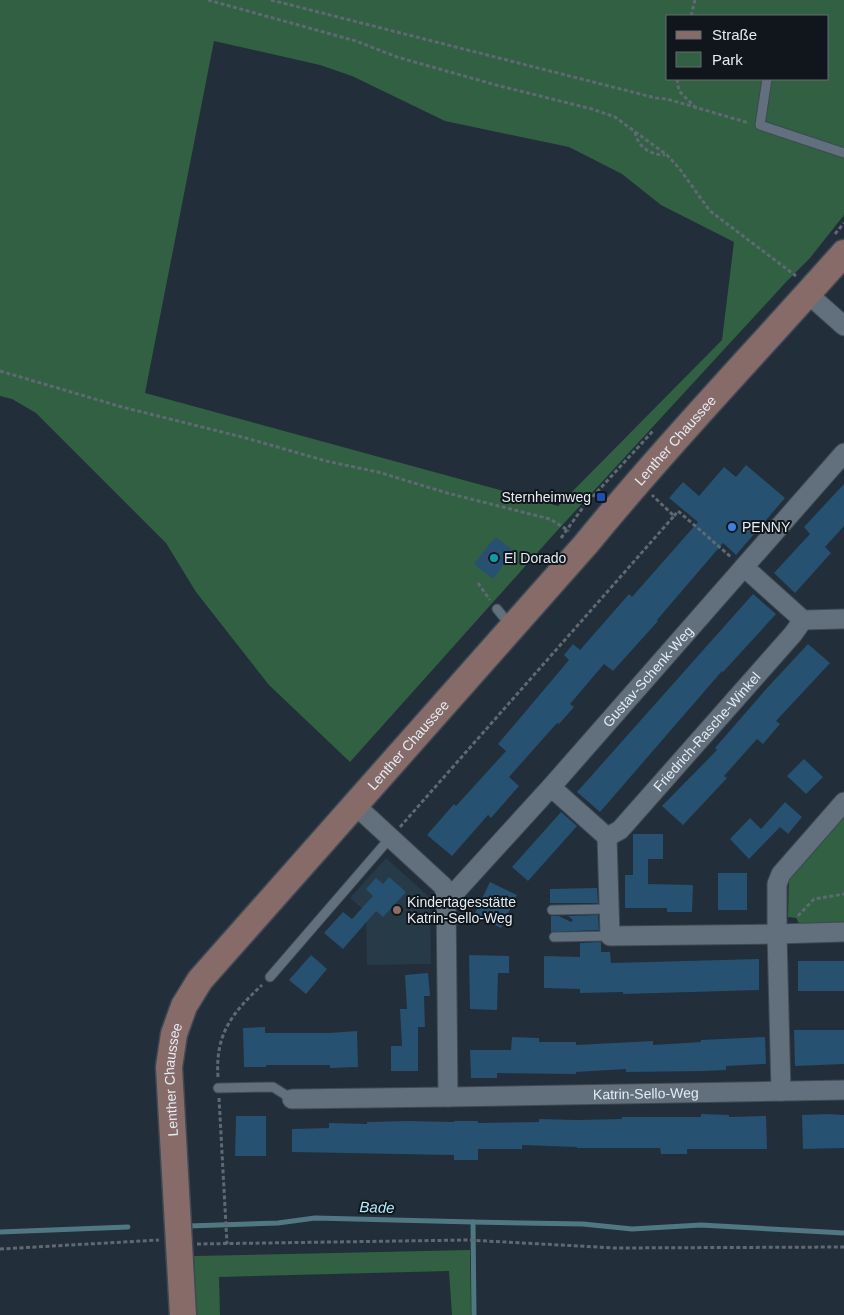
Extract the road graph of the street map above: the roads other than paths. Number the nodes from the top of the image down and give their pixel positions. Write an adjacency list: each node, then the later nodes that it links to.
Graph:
1 (767, 80): 2 (lane)
2 (844, 153)
3 (844, 253): 4 (street, Lenther Chaussee)
4 (808, 294): 5 (street); 12 (street, Lenther Chaussee)
5 (844, 326)
6 (844, 453): 7 (street, Gustav-Schenk-Weg)
7 (744, 567): 9 (street); 10 (street, Gustav-Schenk-Weg)
8 (844, 618): 9 (street)
9 (803, 620): 13 (street, Friedrich-Rasche-Winkel)
10 (550, 787): 13 (street); 15 (street, Gustav-Schenk-Weg)
11 (844, 802): 19 (street)
12 (355, 805): 14 (street); 28 (street, Lenther Chaussee)
13 (607, 837): 16 (street)
14 (390, 838): 15 (street); 22 (lane)
15 (446, 894): 26 (street)
16 (609, 909): 17 (lane); 20 (street)
17 (552, 910)
18 (844, 932): 19 (street)
19 (777, 934): 20 (street); 25 (street)
20 (610, 936): 21 (lane)
21 (554, 937)
22 (270, 977)
23 (218, 1088): 27 (lane)
24 (844, 1090): 25 (street, Katrin-Sello-Weg)
25 (781, 1091): 26 (street, Katrin-Sello-Weg)
26 (448, 1097): 27 (street, Katrin-Sello-Weg)
27 (292, 1099)
28 (183, 1315)

